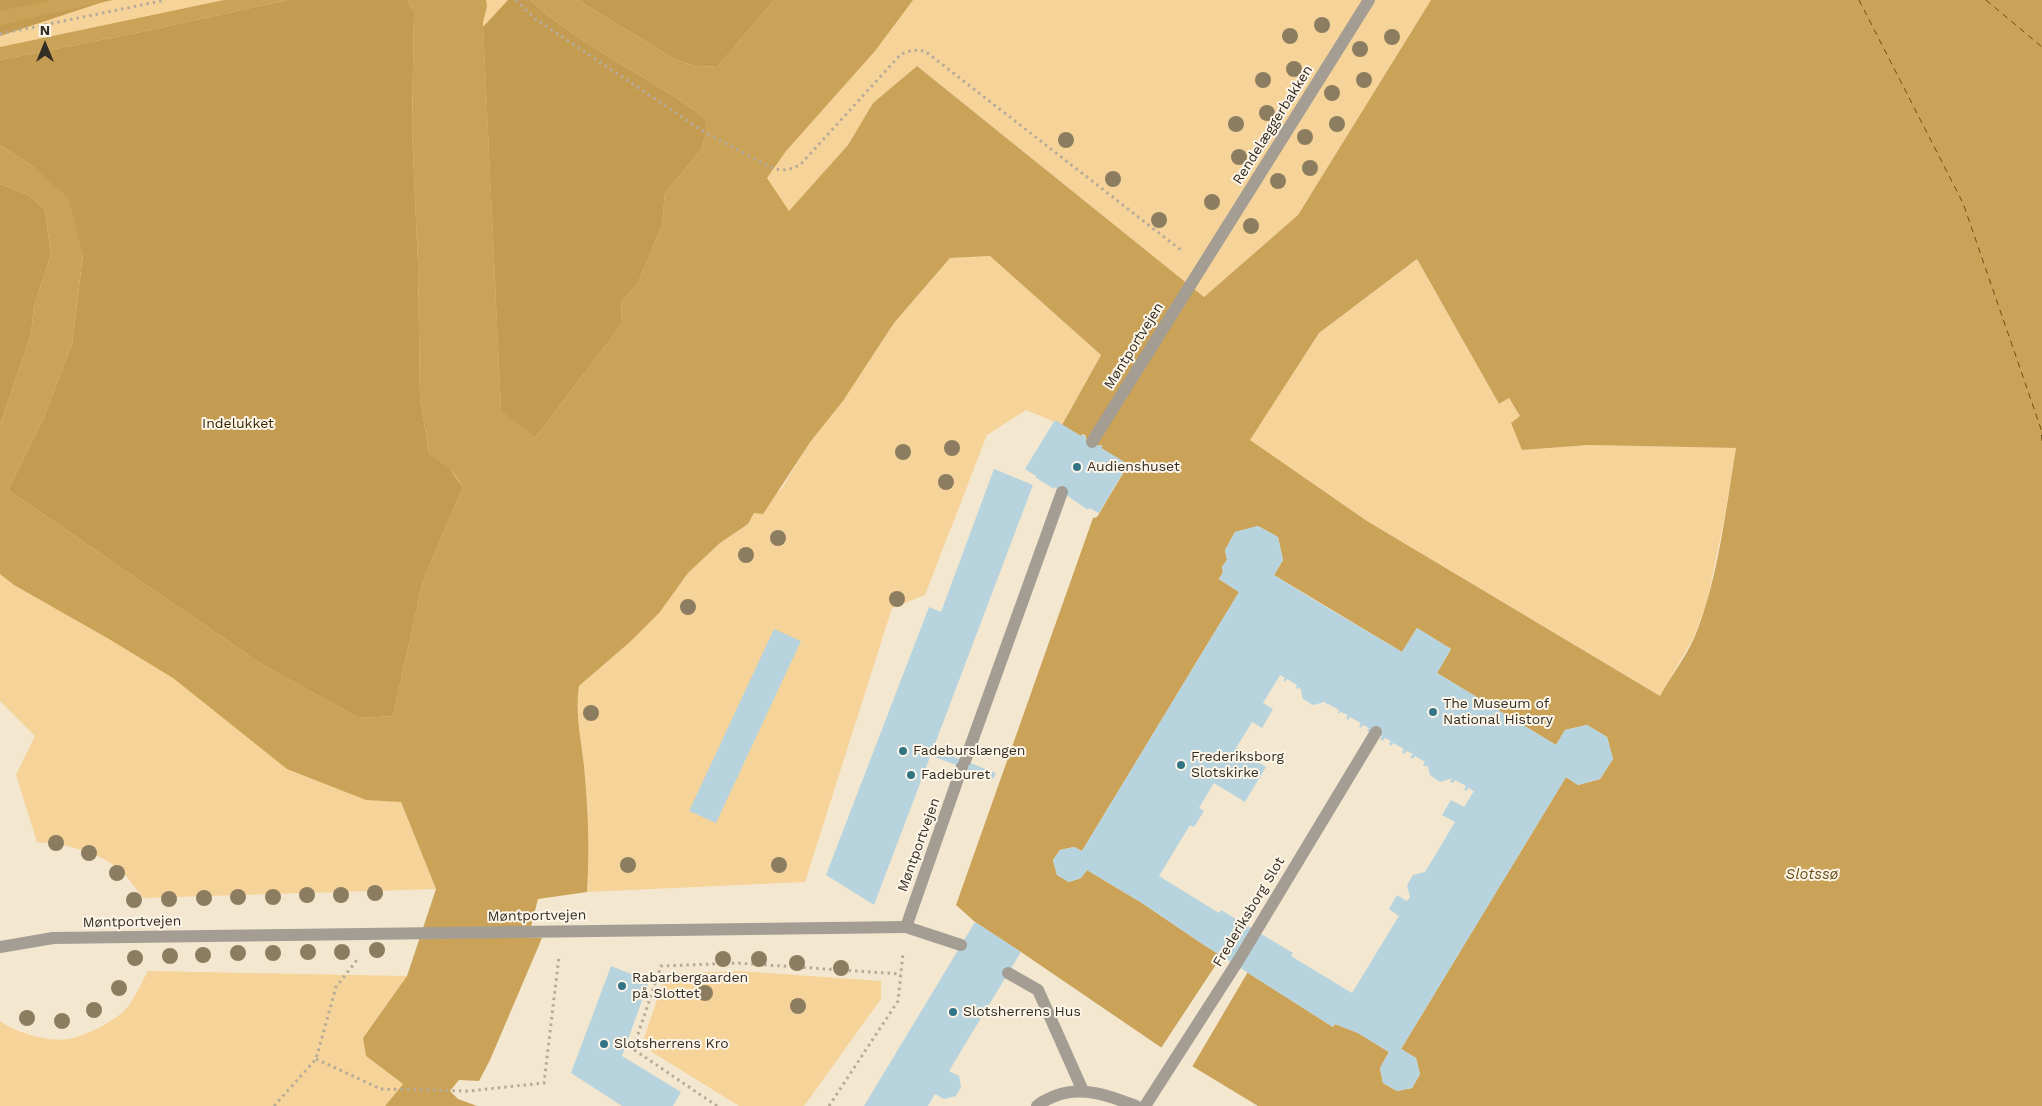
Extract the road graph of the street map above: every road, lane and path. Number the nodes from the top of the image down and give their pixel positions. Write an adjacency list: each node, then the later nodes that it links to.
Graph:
1 (166, 0): 4 (path)
2 (516, 0): 5 (path)
3 (1369, 0): 5 (street, Rendelæggerbakken)
4 (0, 34)
5 (1203, 266): 6 (street, Møntportvejen)
6 (1092, 442)
7 (1062, 492): 9 (street, Møntportvejen)
8 (1376, 732): 23 (street, Frederiksborg Slot)
9 (906, 927): 10 (street, Møntportvejen); 12 (street); 15 (path)
10 (562, 930): 11 (street, Møntportvejen); 16 (path)
11 (376, 933): 13 (street, Møntportvejen); 16 (path)
12 (962, 945)
13 (0, 947)
14 (1008, 973): 17 (street)
15 (901, 974): 19 (path); 20 (path)
16 (316, 1059): 18 (path)
17 (1082, 1091): 21 (street); 22 (street)
18 (274, 1106)
19 (717, 1106)
20 (829, 1106)
21 (1037, 1106)
22 (1136, 1106)
23 (1145, 1106)

